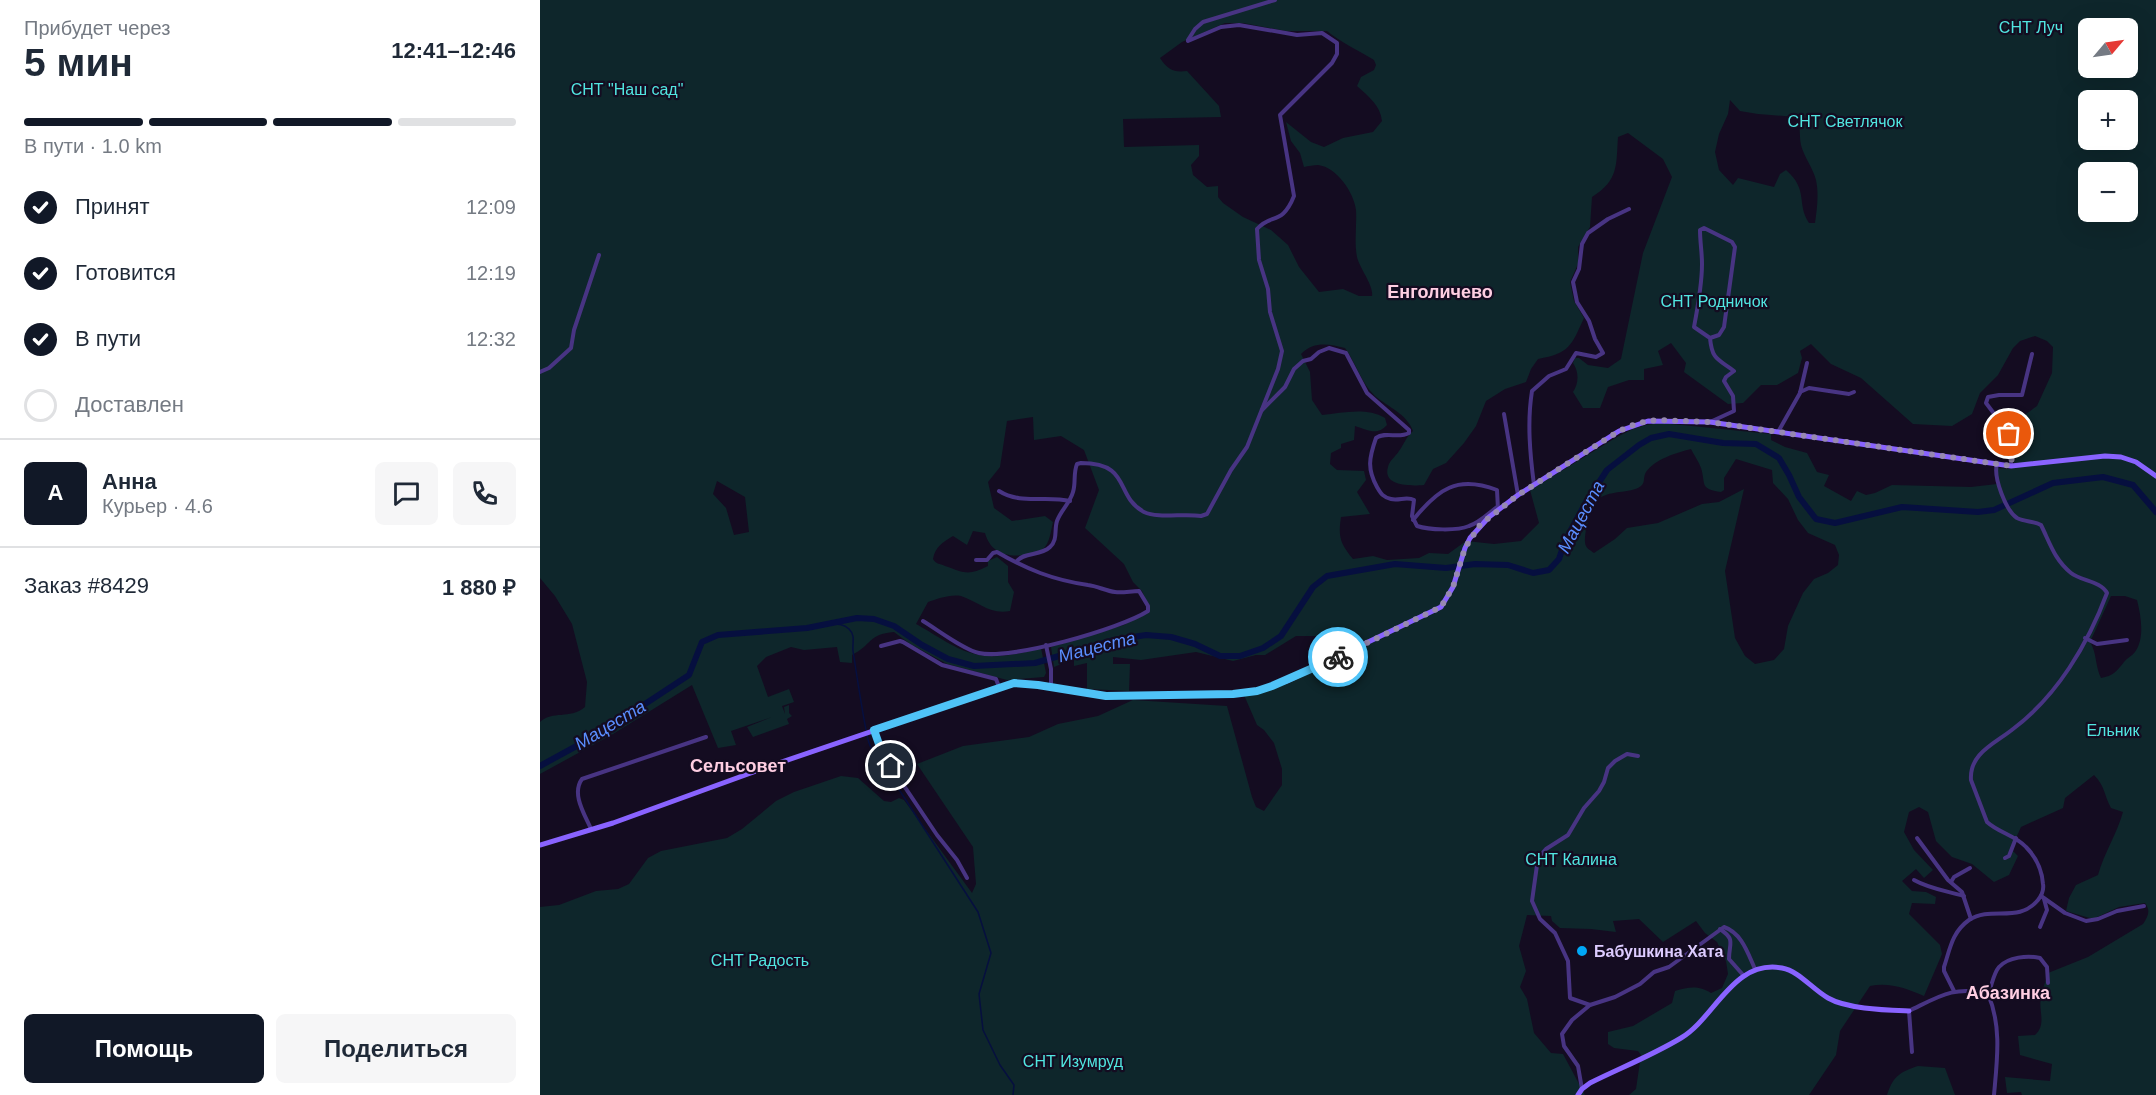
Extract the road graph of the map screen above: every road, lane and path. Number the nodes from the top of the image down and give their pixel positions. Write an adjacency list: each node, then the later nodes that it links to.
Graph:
1 (1275, 0): 10 (street)
2 (1629, 209): 17 (street)
3 (599, 255): 7 (street)
4 (1710, 338): 4 (street); 12 (street)
5 (2032, 354): 15 (street)
6 (1807, 363): 9 (street)
7 (540, 372)
8 (1854, 392): 9 (street)
9 (1800, 393): 13 (street)
10 (1261, 411): 20 (street); 22 (street)
11 (1504, 414): 19 (street)
12 (1710, 422): 13 (street); 17 (street)
13 (1778, 432): 14 (street)
14 (1997, 464): 15 (street); 26 (street)
15 (2011, 466): 16 (street)
16 (2156, 476)
17 (1534, 485): 19 (street)
18 (999, 492): 20 (street)
19 (1518, 495): 21 (street)
20 (1070, 501): 24 (street)
21 (1498, 509): 22 (street); 22 (street); 31 (street)
22 (1413, 520)
23 (976, 560): 24 (street)
24 (1017, 561): 28 (street)
25 (922, 621): 28 (street)
26 (2085, 638): 27 (street); 37 (street)
27 (2127, 640)
28 (1046, 645): 31 (street)
29 (881, 646): 30 (street)
30 (999, 687): 31 (street); 32 (street)
31 (1051, 687)
32 (873, 730): 35 (street); 43 (street)
33 (706, 737): 35 (street)
34 (1638, 756): 57 (street)
35 (591, 830): 38 (street)
36 (1917, 838): 45 (street)
37 (2016, 838): 39 (street); 47 (street)
38 (540, 845)
39 (2005, 858)
40 (1970, 868): 42 (street)
41 (1952, 872): 42 (street)
42 (1954, 877): 45 (street)
43 (967, 878)
44 (1914, 880): 46 (street)
45 (1951, 882): 46 (street)
46 (1965, 896): 49 (street)
47 (2043, 897): 48 (street); 49 (street); 50 (street)
48 (2144, 906)
49 (1971, 919): 55 (street)
50 (2040, 927)
51 (1719, 929): 52 (street); 53 (street); 58 (street)
52 (1755, 969): 53 (street); 60 (street)
53 (1744, 976): 62 (street)
54 (2048, 983): 56 (street)
55 (1954, 991): 56 (street); 60 (street)
56 (1988, 994): 64 (street)
57 (1582, 1003): 58 (street); 59 (street)
58 (1590, 1005): 59 (street)
59 (1584, 1010): 62 (street)
60 (1909, 1011): 61 (street)
61 (1912, 1052)
62 (1582, 1089): 63 (street)
63 (1578, 1095)
64 (1994, 1095)

